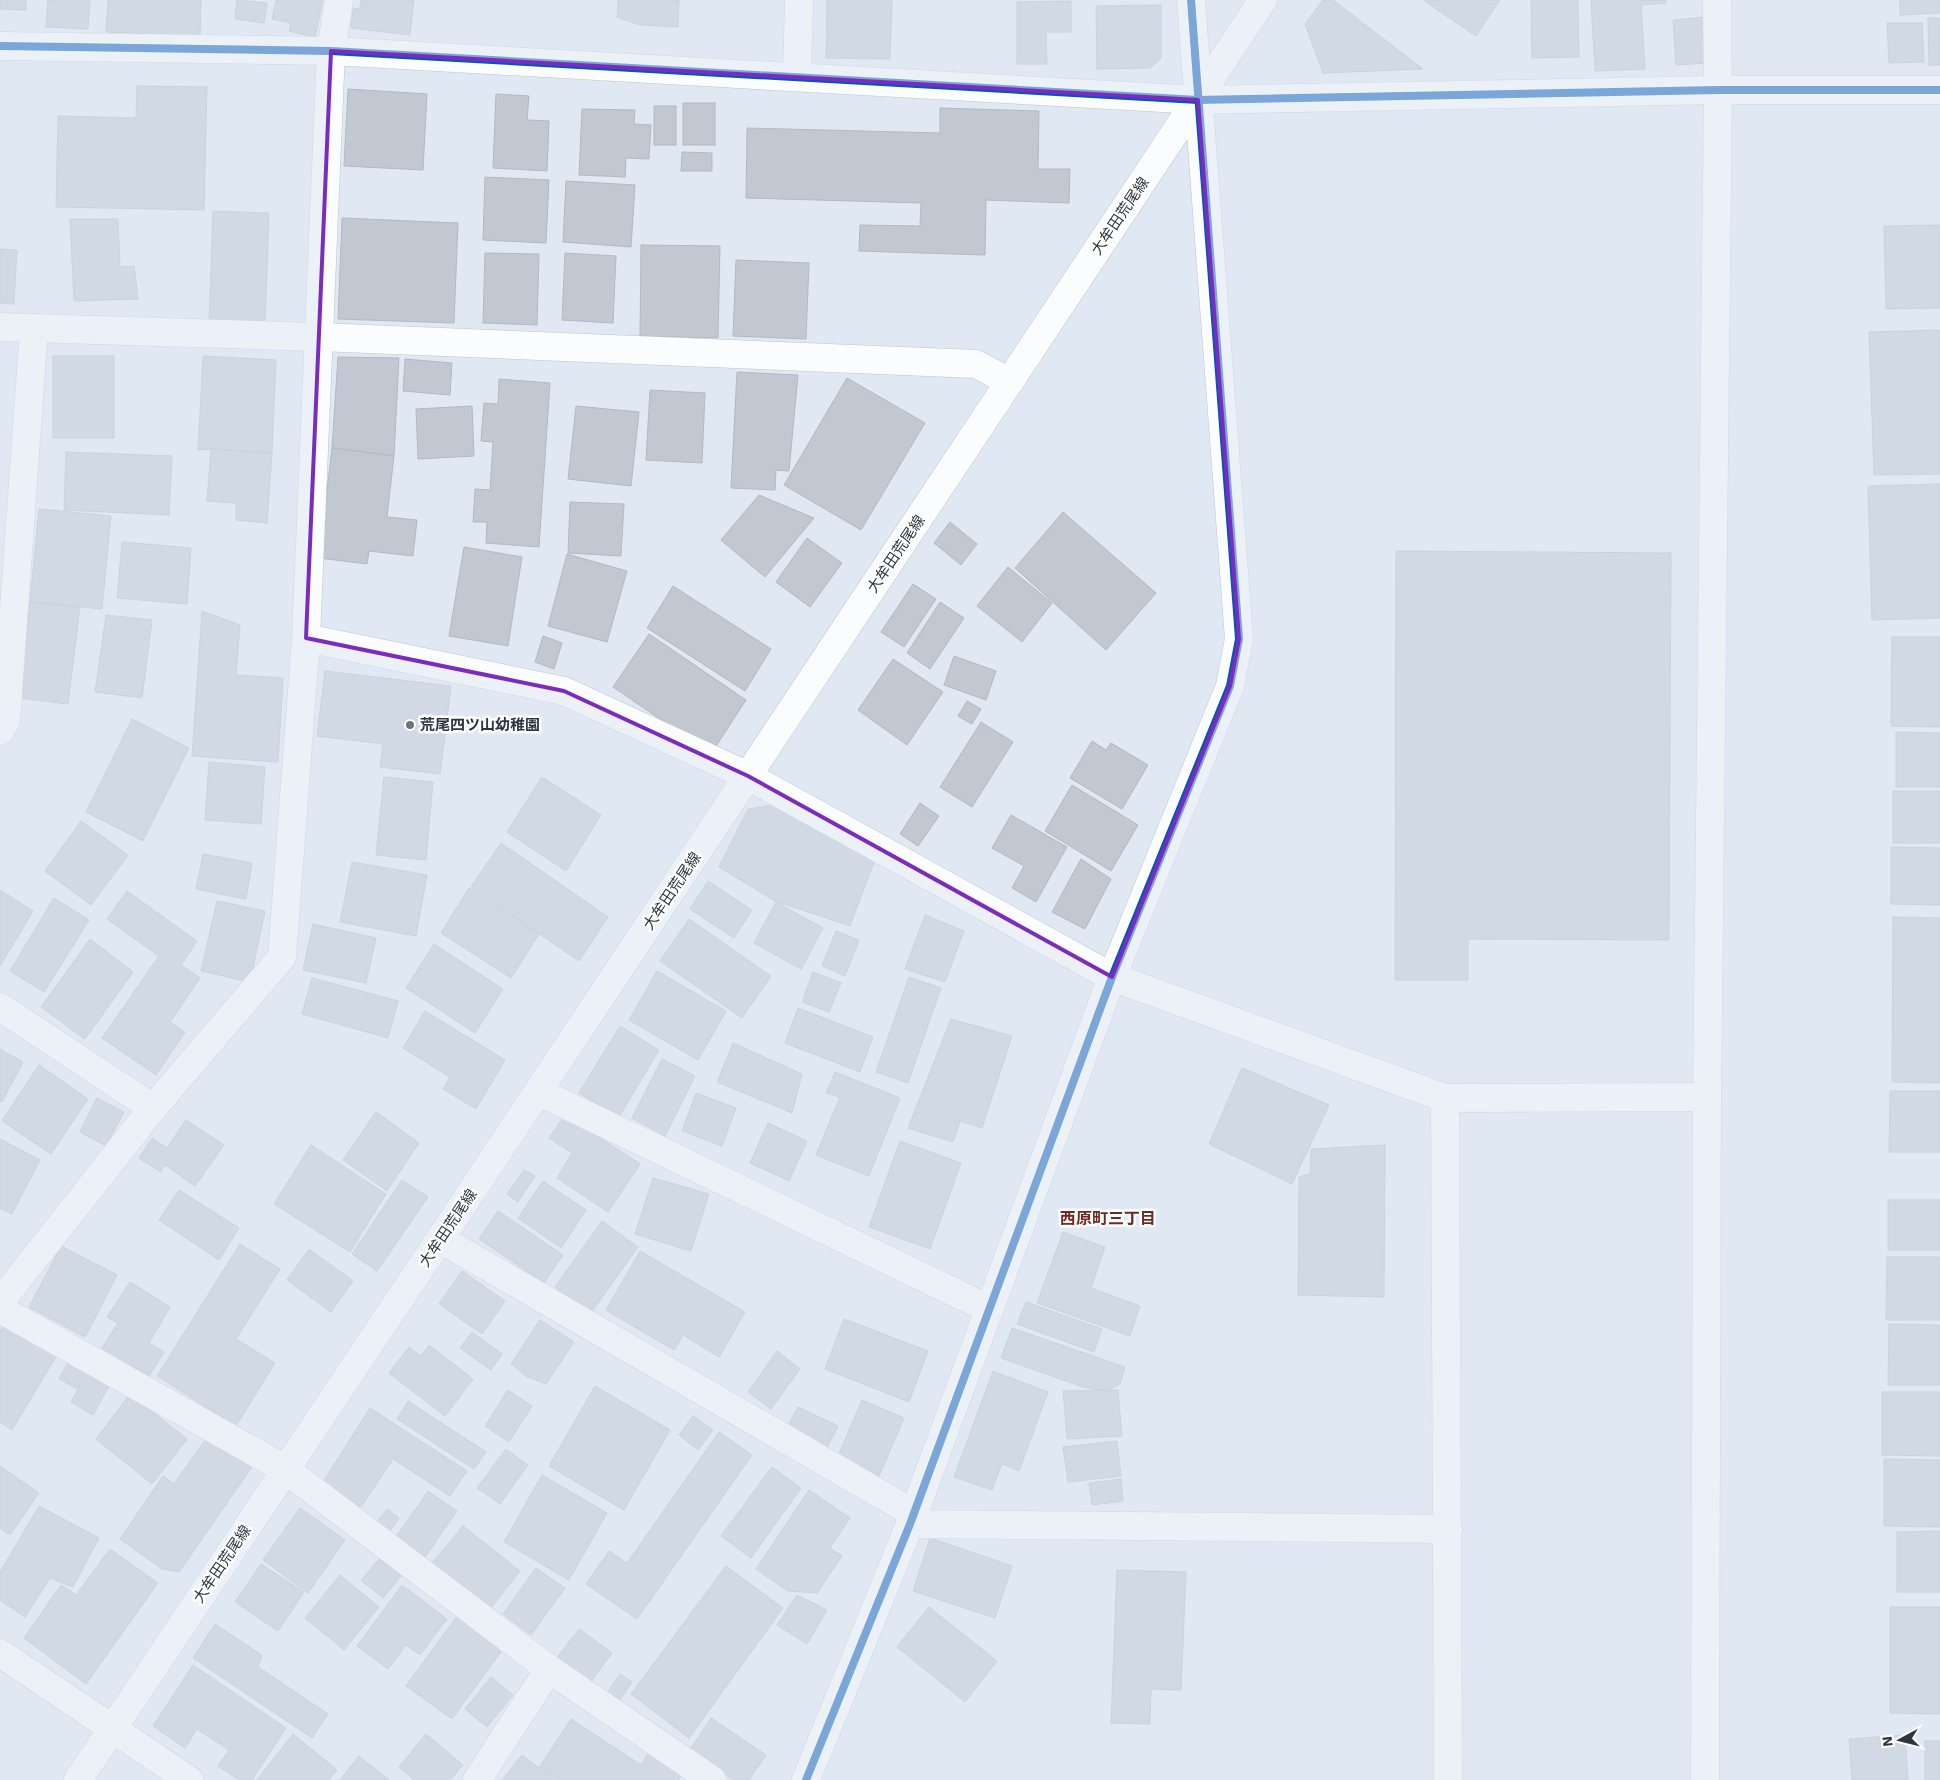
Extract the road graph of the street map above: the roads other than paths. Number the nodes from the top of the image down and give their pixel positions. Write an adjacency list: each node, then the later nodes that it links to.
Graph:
1 (339, 0): 7 (street)
2 (799, 0): 8 (street)
3 (1191, 0): 11 (street)
4 (1263, 0): 11 (street, 大牟田荒尾線)
5 (1717, 0): 9 (street)
6 (0, 46): 7 (street)
7 (332, 51): 8 (street); 14 (street)
8 (797, 77): 11 (street)
9 (1718, 90): 10 (street); 11 (street); 22 (street)
10 (1940, 90)
11 (1198, 100): 15 (street, 大牟田荒尾線); 19 (street)
12 (0, 327): 13 (street)
13 (34, 328): 14 (street); 17 (street)
14 (319, 337): 15 (street); 16 (street)
15 (1010, 382): 18 (street, 大牟田荒尾線)
16 (306, 638): 18 (street); 24 (street)
17 (0, 732)
18 (748, 776): 19 (street); 21 (street, 大牟田荒尾線)
19 (1112, 976): 23 (street); 28 (street)
20 (0, 1007): 24 (street)
21 (539, 1092): 25 (street, 大牟田荒尾線); 28 (street)
22 (1707, 1097): 23 (street); 41 (street)
23 (1445, 1098): 31 (street)
24 (153, 1108): 26 (street)
25 (440, 1239): 29 (street, 大牟田荒尾線); 30 (street)
26 (0, 1302)
27 (0, 1309): 29 (street)
28 (989, 1309): 30 (street)
29 (285, 1469): 33 (street); 34 (street, 大牟田荒尾線)
30 (912, 1519): 31 (street); 39 (street)
31 (1448, 1529): 40 (street)
32 (0, 1653): 34 (street)
33 (549, 1669): 37 (street); 38 (street)
34 (112, 1728): 35 (street, 大牟田荒尾線); 36 (street)
35 (78, 1780)
36 (189, 1780)
37 (477, 1780)
38 (712, 1780)
39 (806, 1780)
40 (1448, 1780)
41 (1705, 1780)

